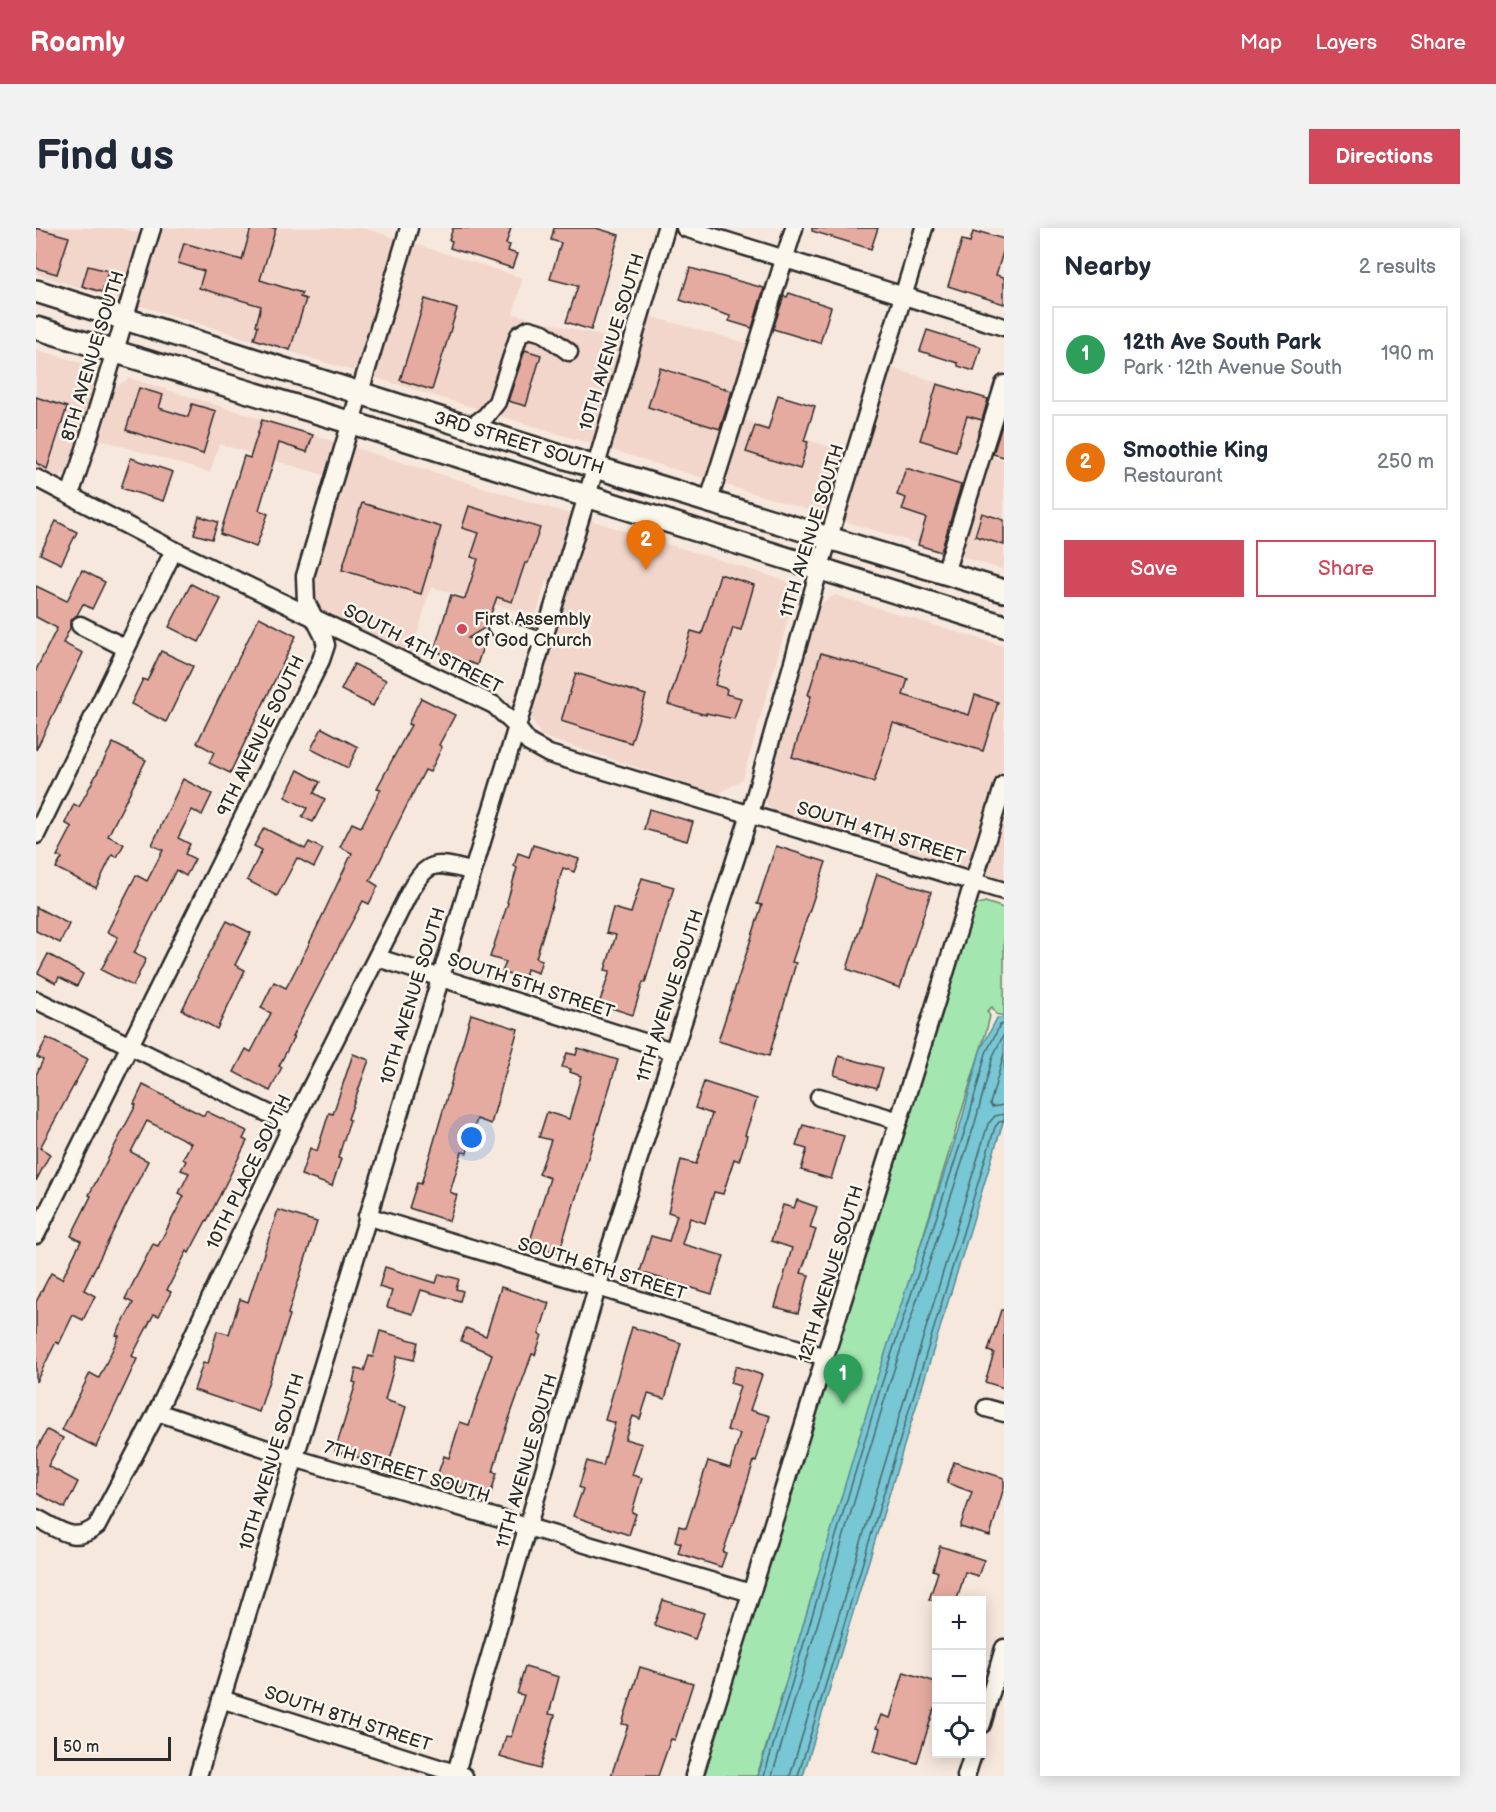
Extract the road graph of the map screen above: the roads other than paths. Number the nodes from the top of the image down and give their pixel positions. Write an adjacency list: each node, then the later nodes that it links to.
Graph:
1 (152, 228): 10 (street, 8TH AVENUE SOUTH)
2 (409, 228): 16 (street, 9TH AVENUE SOUTH)
3 (666, 228): 19 (street, 10TH AVENUE SOUTH)
4 (685, 228): 7 (street)
5 (794, 228): 7 (street)
6 (924, 228): 9 (street, 11TH AVENUE SOUTH)
7 (785, 258): 9 (street); 23 (street)
8 (36, 291): 10 (main road, 3RD STREET SOUTH)
9 (904, 296): 11 (street); 24 (street, 11TH AVENUE SOUTH)
10 (123, 317): 13 (street, 8TH AVENUE SOUTH); 16 (main road, 3RD STREET SOUTH)
11 (1004, 327)
12 (36, 328): 13 (main road, 3RD STREET SOUTH)
13 (116, 352): 17 (main road, 3RD STREET SOUTH); 21 (street, 8TH AVENUE SOUTH)
14 (570, 352): 18 (street)
15 (1004, 384): 27 (street)
16 (361, 393): 17 (street, 9TH AVENUE SOUTH); 18 (main road, 3RD STREET SOUTH)
17 (352, 423): 22 (main road, 3RD STREET SOUTH); 29 (street, 9TH AVENUE SOUTH)
18 (470, 428): 19 (main road, 3RD STREET SOUTH)
19 (595, 467): 22 (street, 10TH AVENUE SOUTH); 23 (main road, 3RD STREET SOUTH)
20 (36, 478): 21 (street, SOUTH 4TH STREET)
21 (70, 495): 25 (street, SOUTH 4TH STREET)
22 (586, 496): 26 (main road, 3RD STREET SOUTH); 33 (street, 10TH AVENUE SOUTH)
23 (709, 500): 24 (main road, 3RD STREET SOUTH)
24 (830, 538): 26 (street, 11TH AVENUE SOUTH); 27 (main road, 3RD STREET SOUTH)
25 (174, 550): 29 (street, SOUTH 4TH STREET); 34 (street)
26 (819, 570): 31 (main road, 3RD STREET SOUTH); 37 (street, 11TH AVENUE SOUTH)
27 (945, 573): 28 (main road, 3RD STREET SOUTH)
28 (1004, 591)
29 (313, 616): 35 (street, SOUTH 4TH STREET); 45 (street, 9TH AVENUE SOUTH)
30 (80, 625): 34 (street)
31 (1004, 626)
32 (496, 627): 33 (street)
33 (542, 641): 35 (street, 10TH AVENUE SOUTH)
34 (126, 648): 38 (street)
35 (515, 725): 37 (street, SOUTH 4TH STREET); 39 (street, 10TH AVENUE SOUTH)
36 (1004, 784): 40 (street, 12TH AVENUE SOUTH)
37 (750, 814): 40 (street, SOUTH 4TH STREET); 46 (street, 11TH AVENUE SOUTH)
38 (36, 835)
39 (471, 871): 42 (street, 10TH PLACE SOUTH); 43 (street, 10TH AVENUE SOUTH)
40 (973, 881): 41 (street, SOUTH 4TH STREET); 48 (street, 12TH AVENUE SOUTH)
41 (1004, 891)
42 (378, 958): 43 (street, SOUTH 5TH STREET); 49 (street, 10TH PLACE SOUTH)
43 (439, 977): 46 (street, SOUTH 5TH STREET); 50 (street, 10TH AVENUE SOUTH)
44 (36, 1000): 45 (street)
45 (129, 1046): 49 (street); 51 (street, 9TH AVENUE SOUTH)
46 (672, 1051): 52 (street, 11TH AVENUE SOUTH)
47 (819, 1097): 48 (street)
48 (899, 1121): 53 (street, 12TH AVENUE SOUTH)
49 (292, 1125): 55 (street, 10TH PLACE SOUTH)
50 (367, 1216): 52 (street, SOUTH 6TH STREET); 57 (street, 10TH AVENUE SOUTH)
51 (36, 1235)
52 (597, 1288): 53 (street, SOUTH 6TH STREET); 59 (street, 11TH AVENUE SOUTH)
53 (825, 1357): 60 (street, 12TH AVENUE SOUTH)
54 (986, 1408): 56 (street)
55 (157, 1412): 57 (street, 7TH STREET SOUTH); 58 (street, 10TH PLACE SOUTH)
56 (1004, 1413)
57 (294, 1458): 59 (street, 7TH STREET SOUTH); 63 (street, 10TH AVENUE SOUTH)
58 (36, 1518)
59 (528, 1528): 60 (street, 7TH STREET SOUTH); 66 (street, 11TH AVENUE SOUTH)
60 (751, 1593): 68 (street, 12TH AVENUE SOUTH)
61 (1004, 1648): 62 (street)
62 (1000, 1674): 64 (street)
63 (221, 1699): 66 (street, SOUTH 8TH STREET); 67 (street, 10TH AVENUE SOUTH)
64 (986, 1711)
65 (972, 1758): 69 (street)
66 (458, 1775)
67 (198, 1776)
68 (694, 1776)
69 (966, 1776)

